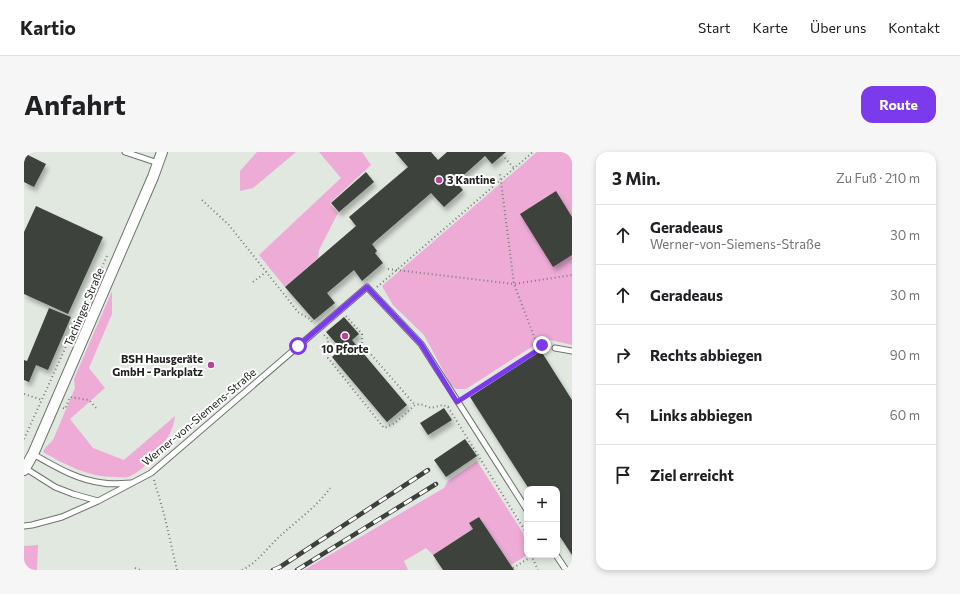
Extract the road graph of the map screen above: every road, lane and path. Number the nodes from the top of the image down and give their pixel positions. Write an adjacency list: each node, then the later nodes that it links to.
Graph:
1 (125, 152): 5 (lane)
2 (162, 152): 5 (street, Tachinger Straße)
3 (534, 152): 6 (path)
4 (502, 156): 6 (path)
5 (158, 164): 20 (street, Tachinger Straße)
6 (514, 168): 8 (path)
7 (500, 174): 8 (path)
8 (500, 180): 10 (path); 14 (path)
9 (388, 269): 10 (path)
10 (397, 270): 14 (path)
11 (266, 272): 13 (path)
12 (572, 274): 14 (path)
13 (253, 282)
14 (514, 284): 19 (path)
15 (344, 314): 21 (path)
16 (555, 348): 17 (lane)
17 (572, 350)
18 (24, 394): 24 (path)
19 (457, 402): 27 (lane, Werner-von-Siemens-Straße); 31 (lane)
20 (54, 405): 23 (path); 25 (street, Tachinger Straße)
21 (415, 405)
22 (448, 407): 33 (path)
23 (98, 410)
24 (24, 439)
25 (33, 454): 26 (street, Tachinger Straße); 28 (lane)
26 (25, 469): 30 (lane)
27 (151, 473): 28 (lane, Werner-von-Siemens-Straße); 40 (path)
28 (132, 483): 30 (lane, Werner-von-Siemens-Straße)
29 (330, 488): 41 (path)
30 (98, 501): 32 (lane, Werner-von-Siemens-Straße)
31 (524, 505)
32 (24, 526)
33 (524, 529)
34 (528, 558): 38 (path)
35 (532, 558): 42 (path)
36 (558, 558): 43 (lane)
37 (135, 568): 39 (path)
38 (513, 568)
39 (140, 570)
40 (177, 570)
41 (242, 570)
42 (538, 570)
43 (566, 570)

